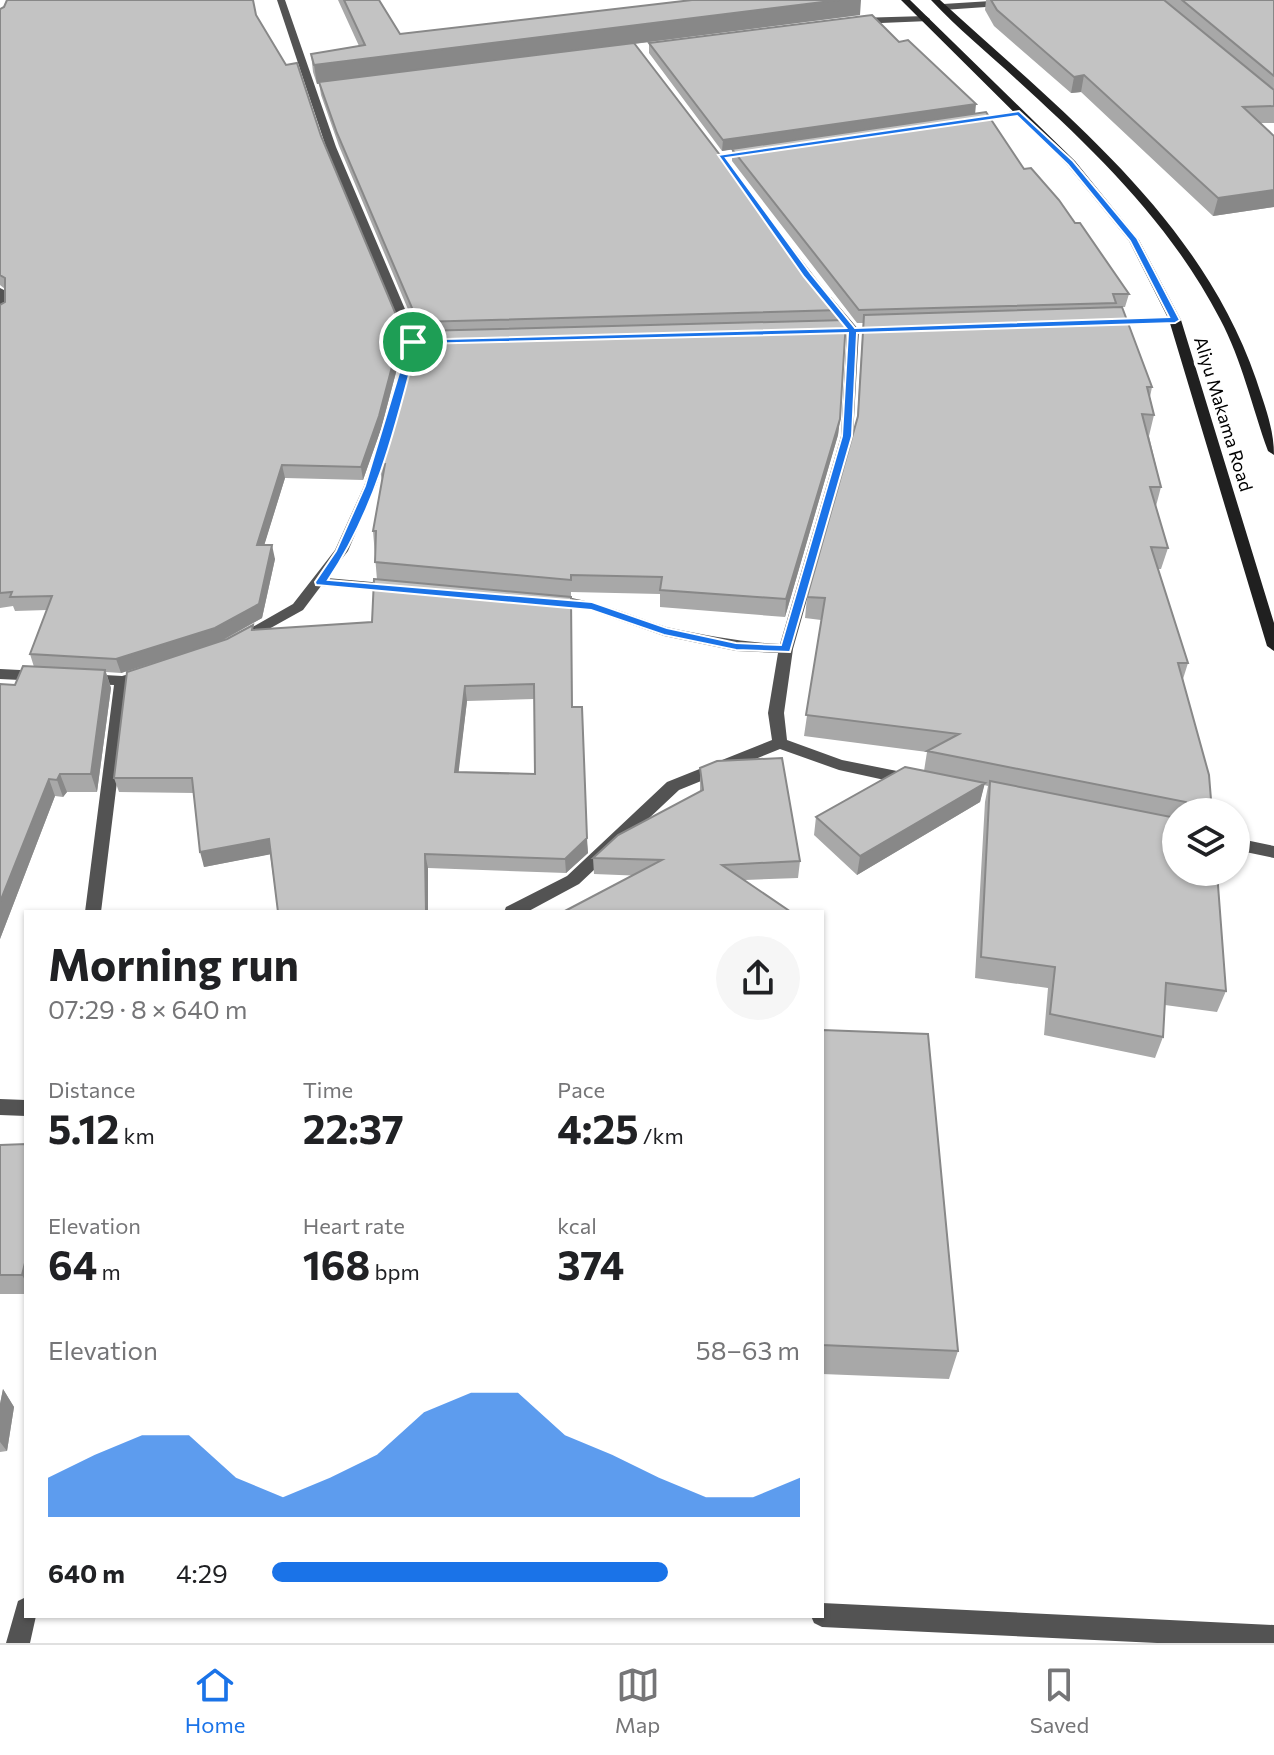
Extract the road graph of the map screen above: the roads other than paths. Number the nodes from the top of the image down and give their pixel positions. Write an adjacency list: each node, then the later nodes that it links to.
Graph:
1 (281, 0): 8 (street)
2 (905, 0): 5 (street, Aliyu Makama Road)
3 (1043, 0): 4 (street)
4 (939, 4): 21 (street, Aliyu Makama Road)
5 (926, 19): 6 (street); 9 (street, Aliyu Makama Road)
6 (851, 22)
7 (327, 88): 8 (street)
8 (312, 90): 20 (street)
9 (1019, 113): 10 (street); 14 (street, Aliyu Makama Road)
10 (956, 122)
11 (817, 286): 16 (street)
12 (0, 291): 13 (street)
13 (0, 315)
14 (1175, 320): 15 (street); 25 (street, Aliyu Makama Road)
15 (1099, 322)
16 (853, 330): 17 (street); 18 (street); 27 (street)
17 (868, 330)
18 (837, 331)
19 (428, 341): 20 (street)
20 (413, 342): 22 (street)
21 (1274, 451)
22 (320, 582): 23 (street); 26 (street)
23 (415, 590)
24 (536, 601): 27 (street)
25 (1274, 646)
26 (225, 648)
27 (786, 649): 31 (street)
28 (166, 667): 30 (street)
29 (0, 674): 30 (street)
30 (122, 681): 35 (street)
31 (780, 743): 32 (street); 36 (street)
32 (931, 783)
33 (1250, 847): 34 (street)
34 (1274, 852)
35 (93, 910)
36 (516, 910)
37 (0, 1107): 38 (street)
38 (24, 1108)
39 (824, 1615): 41 (street)
40 (24, 1618): 42 (street)
41 (1274, 1637)
42 (18, 1643)

